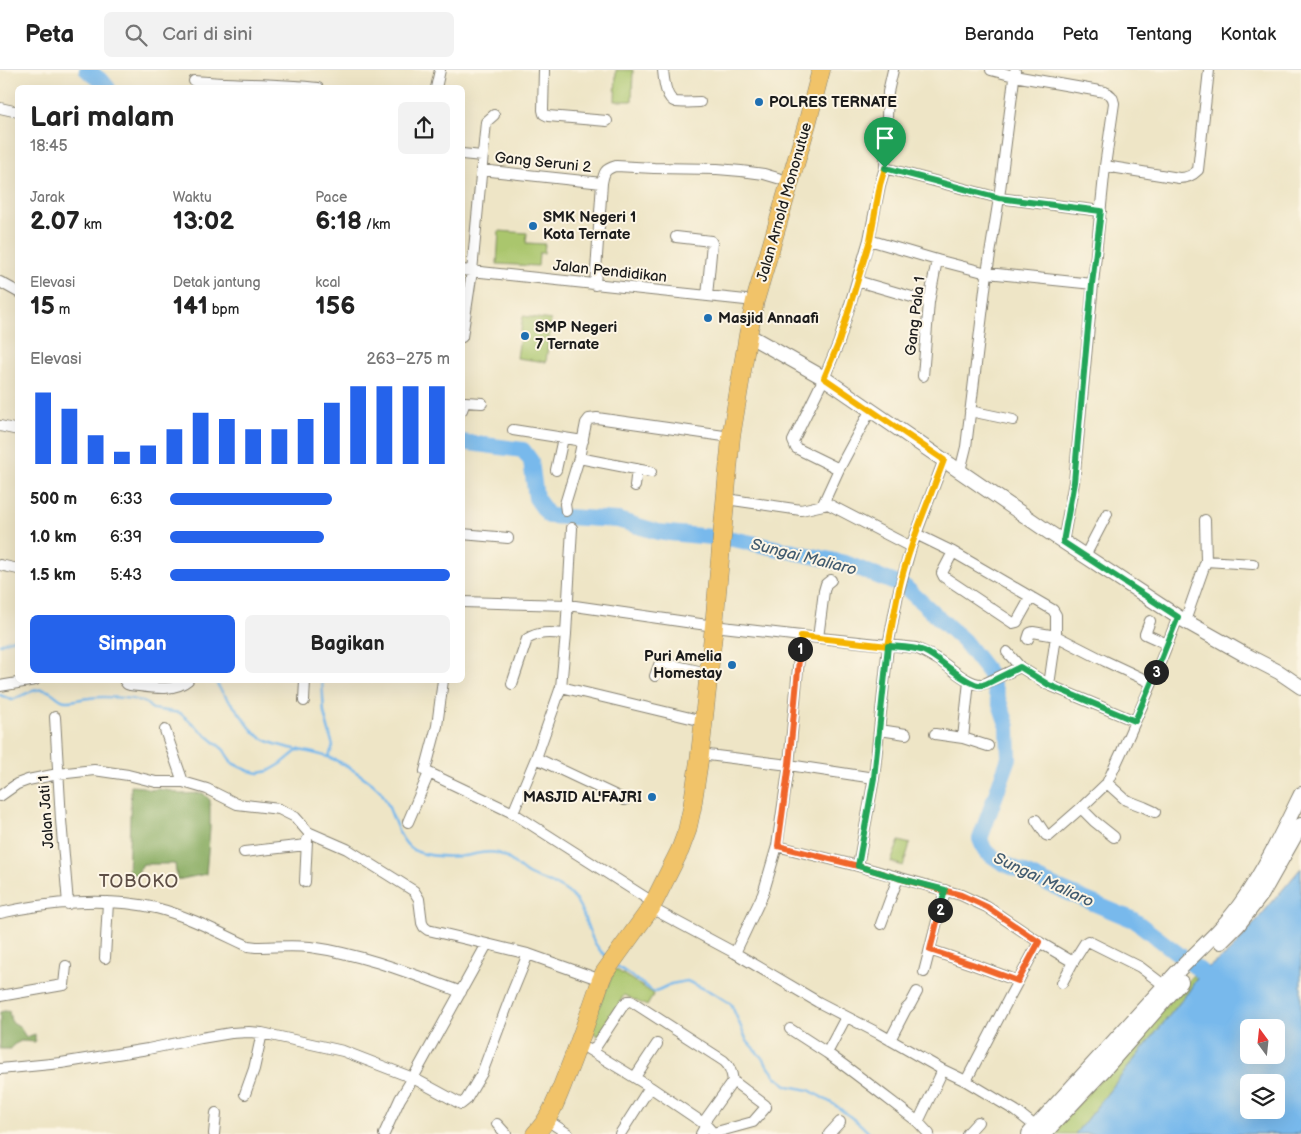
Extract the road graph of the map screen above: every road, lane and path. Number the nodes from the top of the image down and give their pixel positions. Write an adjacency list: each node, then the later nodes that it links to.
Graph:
1 (195, 70): 10 (street)
2 (440, 70): 12 (street)
3 (544, 70): 17 (street)
4 (663, 70): 13 (street)
5 (821, 70): 23 (highway, Jalan Arnold Mononutue)
6 (893, 70): 21 (street)
7 (991, 70): 9 (street)
8 (1209, 70): 20 (street)
9 (1014, 73): 20 (street); 25 (street)
10 (193, 84): 11 (street)
11 (283, 85)
12 (437, 85)
13 (700, 102)
14 (0, 108): 15 (street)
15 (15, 111)
16 (494, 116): 19 (street)
17 (607, 121)
18 (465, 154): 19 (street)
19 (482, 156): 22 (street)
20 (1105, 166): 26 (street)
21 (885, 168): 25 (street); 28 (street)
22 (481, 170): 24 (street, Gang Seruni 2); 30 (street)
23 (791, 182): 24 (street); 39 (highway, Jalan Arnold Mononutue)
24 (602, 183): 35 (street)
25 (999, 198): 26 (street); 31 (street)
26 (1101, 211): 34 (street)
27 (676, 237): 37 (street)
28 (870, 240): 29 (street); 32 (street)
29 (937, 260): 31 (street); 40 (street, Gang Pala 1)
30 (467, 271): 35 (street, Jalan Pendidikan); 38 (street)
31 (987, 272): 34 (street); 47 (street)
32 (857, 281): 40 (street); 43 (street)
33 (0, 282): 36 (street)
34 (1092, 284): 72 (street)
35 (595, 285): 37 (street, Jalan Pendidikan)
36 (15, 290)
37 (708, 296): 39 (street, Jalan Pendidikan)
38 (465, 297)
39 (755, 301): 41 (highway, Jalan Arnold Mononutue)
40 (929, 302): 42 (street, Gang Pala 1)
41 (748, 335): 43 (street); 52 (highway, Jalan Arnold Mononutue)
42 (923, 376)
43 (824, 378): 46 (street); 58 (street)
44 (465, 402): 45 (street)
45 (482, 403)
46 (870, 411): 56 (street); 58 (street)
47 (970, 411): 48 (street); 60 (street)
48 (1013, 420)
49 (0, 426): 50 (street)
50 (15, 429)
51 (513, 430): 53 (street)
52 (731, 437): 54 (street); 63 (highway, Jalan Arnold Mononutue)
53 (563, 438): 54 (street); 59 (street)
54 (583, 441): 55 (street)
55 (579, 458): 57 (street); 65 (street)
56 (944, 460): 60 (street); 70 (street)
57 (637, 469): 61 (street); 62 (street)
58 (839, 469): 64 (street)
59 (556, 470)
60 (960, 471): 72 (street)
61 (651, 472)
62 (634, 486)
63 (726, 499): 64 (street); 86 (highway, Jalan Arnold Mononutue)
64 (823, 504): 73 (street)
65 (566, 511)
66 (1107, 514): 75 (street)
67 (1205, 520): 76 (street)
68 (572, 528): 83 (street)
69 (465, 534): 71 (street)
70 (916, 534): 73 (street); 74 (street)
71 (508, 538)
72 (1063, 542): 75 (street)
73 (911, 547): 93 (street)
74 (953, 552): 81 (street); 81 (street)
75 (1085, 556): 84 (street)
76 (1206, 561): 77 (street); 84 (street)
77 (1253, 564)
78 (0, 565): 79 (street)
79 (15, 567)
80 (831, 580): 90 (street)
81 (1031, 597): 89 (street)
82 (465, 602): 83 (street)
83 (568, 604): 86 (street); 87 (street)
84 (1182, 619): 92 (street); 109 (street)
85 (1150, 621): 92 (street)
86 (714, 626): 88 (street); 96 (highway, Jalan Arnold Mononutue)
87 (566, 634): 105 (street); 108 (street)
88 (801, 636): 90 (street); 122 (street)
89 (1056, 636): 91 (street); 104 (street); 106 (street)
90 (818, 638): 93 (street)
91 (1028, 639)
92 (1167, 644): 104 (street)
93 (888, 646): 98 (street); 115 (street)
94 (1007, 652): 95 (street)
95 (1020, 667): 98 (street); 106 (street)
96 (708, 673): 97 (street); 112 (highway, Jalan Arnold Mononutue)
97 (655, 676)
98 (969, 681): 118 (street)
99 (18, 683): 107 (street)
100 (127, 683): 101 (street)
101 (184, 683)
102 (305, 683): 110 (street)
103 (443, 683): 123 (street)
104 (1152, 683): 113 (street)
105 (512, 684)
106 (1049, 685): 113 (street)
107 (0, 686)
108 (561, 687): 112 (street); 121 (street)
109 (1301, 687)
110 (304, 701)
111 (55, 717): 124 (street, Jalan Jati 1)
112 (703, 721): 120 (highway, Jalan Arnold Mononutue)
113 (1135, 721): 127 (street)
114 (165, 730): 126 (street)
115 (880, 730): 116 (street); 125 (street)
116 (906, 734)
117 (934, 734): 118 (street)
118 (963, 738): 119 (street)
119 (988, 746)
120 (700, 754): 122 (street); 149 (highway, Jalan Arnold Mononutue)
121 (536, 758): 130 (street); 133 (street)
122 (789, 764): 125 (street); 140 (street)
123 (429, 773): 133 (street); 135 (street)
124 (58, 774): 126 (street); 129 (street); 148 (street, Jalan Jati 1)
125 (874, 778): 142 (street)
126 (183, 782): 137 (street)
127 (1107, 782): 131 (street); 132 (street)
128 (1301, 794): 146 (street)
129 (0, 796)
130 (625, 800)
131 (1082, 808): 134 (street); 138 (street)
132 (1155, 812)
133 (513, 813): 149 (street)
134 (1036, 820)
135 (408, 822)
136 (1301, 825): 146 (street)
137 (308, 832): 139 (street); 153 (street)
138 (1114, 837)
139 (306, 845): 141 (street); 144 (street)
140 (778, 846): 142 (street); 155 (street)
141 (244, 852)
142 (858, 866): 143 (street)
143 (898, 878): 145 (street); 151 (street)
144 (305, 882)
145 (945, 890): 152 (street); 154 (street)
146 (1256, 891): 164 (street)
147 (108, 902): 148 (street); 157 (street); 165 (street)
148 (68, 904): 150 (street)
149 (652, 906): 155 (street); 161 (highway, Jalan Arnold Mononutue)
150 (0, 913)
151 (881, 924)
152 (1039, 942): 158 (street); 162 (street)
153 (487, 944): 156 (street); 165 (street)
154 (930, 950): 160 (street); 162 (street)
155 (735, 953): 168 (street)
156 (528, 954): 161 (street); 178 (street)
157 (105, 958)
158 (1072, 962): 163 (street); 164 (street)
159 (66, 966): 167 (street)
160 (924, 972)
161 (602, 977): 173 (highway, Jalan Arnold Mononutue)
162 (1018, 981): 180 (street)
163 (1062, 983)
164 (1169, 989): 190 (street)
165 (461, 992): 178 (street)
166 (917, 992): 171 (street)
167 (0, 996)
168 (846, 1017): 171 (street); 174 (street)
169 (790, 1029): 174 (street)
170 (262, 1033): 175 (street); 178 (street); 182 (street)
171 (890, 1040): 176 (street)
172 (657, 1044): 177 (street)
173 (586, 1047): 177 (street); 179 (street); 184 (highway, Jalan Arnold Mononutue)
174 (827, 1053): 186 (street)
175 (0, 1069)
176 (943, 1070): 180 (street); 186 (street)
177 (635, 1077): 181 (street)
178 (413, 1078): 192 (street)
179 (733, 1081): 189 (street); 189 (street)
180 (966, 1081): 190 (street)
181 (650, 1087): 189 (street); 196 (street)
182 (245, 1094)
183 (216, 1113): 191 (street)
184 (547, 1120): 194 (highway, Jalan Arnold Mononutue); 195 (street)
185 (840, 1122): 197 (street)
186 (918, 1122): 198 (street)
187 (978, 1122): 199 (street)
188 (497, 1124): 193 (street)
189 (707, 1130)
190 (1038, 1132)
191 (214, 1134)
192 (384, 1134)
193 (506, 1134)
194 (535, 1134)
195 (568, 1134)
196 (620, 1134)
197 (829, 1134)
198 (929, 1134)
199 (967, 1134)

